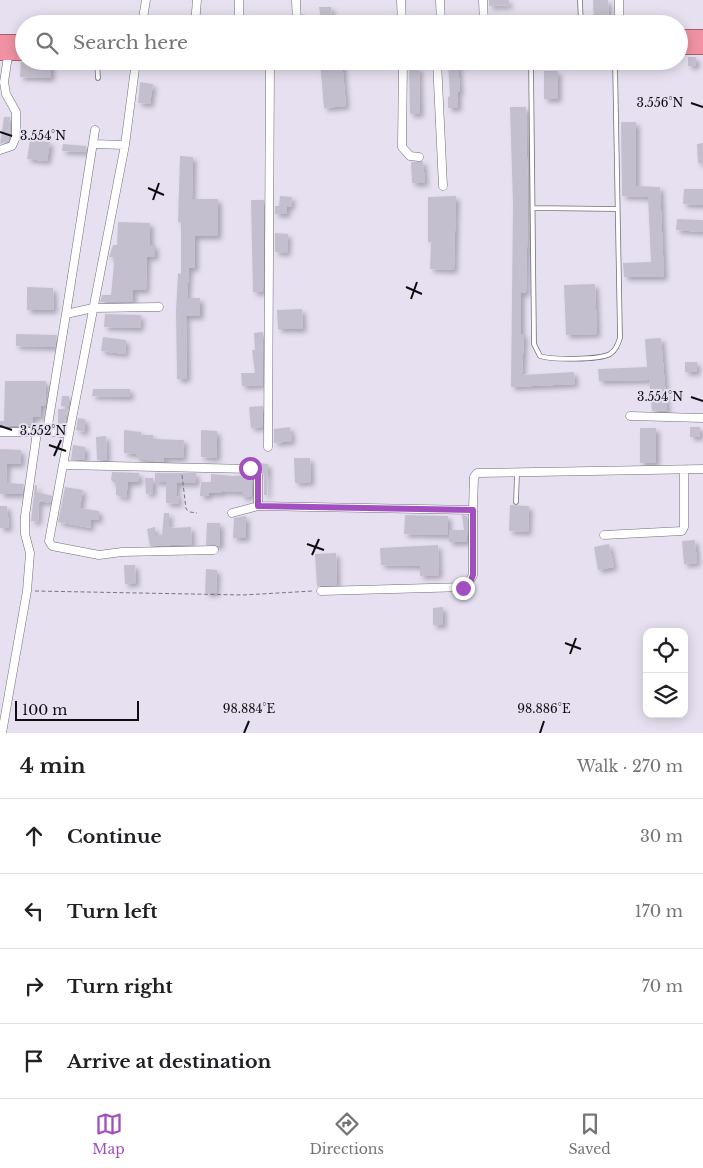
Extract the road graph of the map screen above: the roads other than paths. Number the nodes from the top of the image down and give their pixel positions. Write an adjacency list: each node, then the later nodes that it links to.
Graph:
1 (146, 0): 10 (street)
2 (197, 0): 11 (street)
3 (239, 0): 12 (street)
4 (296, 0): 13 (street)
5 (401, 0): 14 (street)
6 (440, 0): 15 (street)
7 (483, 0): 16 (street)
8 (580, 0): 17 (lane)
9 (619, 0): 18 (street)
10 (144, 15)
11 (196, 15)
12 (239, 15)
13 (297, 15)
14 (402, 15)
15 (440, 15)
16 (484, 15)
17 (581, 15)
18 (619, 15)
19 (688, 37): 20 (highway)
20 (703, 37)
21 (688, 47): 22 (highway)
22 (703, 47)
23 (4, 48): 35 (street)
24 (98, 70): 31 (lane)
25 (135, 70): 34 (street)
26 (270, 70): 49 (street)
27 (403, 70): 36 (street)
28 (437, 70): 37 (street)
29 (530, 70): 38 (lane)
30 (615, 70): 39 (lane)
31 (98, 78)
32 (95, 130): 33 (street)
33 (93, 144): 34 (street); 42 (street)
34 (125, 145): 41 (street)
35 (0, 150)
36 (419, 157)
37 (443, 186)
38 (532, 208): 39 (lane); 39 (lane)
39 (617, 209)
40 (159, 307): 41 (street)
41 (93, 308): 42 (street); 48 (street)
42 (66, 314): 45 (street)
43 (630, 416): 44 (street)
44 (703, 418)
45 (47, 431): 47 (street); 48 (street)
46 (0, 432): 47 (street)
47 (36, 432): 61 (street)
48 (69, 434): 50 (street)
49 (268, 448)
50 (63, 466): 55 (street); 59 (street)
51 (703, 469): 52 (street)
52 (684, 470): 53 (street); 58 (street)
53 (518, 473): 54 (lane); 56 (street)
54 (516, 502)
55 (258, 506): 56 (street); 57 (street)
56 (473, 510): 60 (street)
57 (232, 513)
58 (604, 535)
59 (214, 550)
60 (321, 591)
61 (2, 733)

